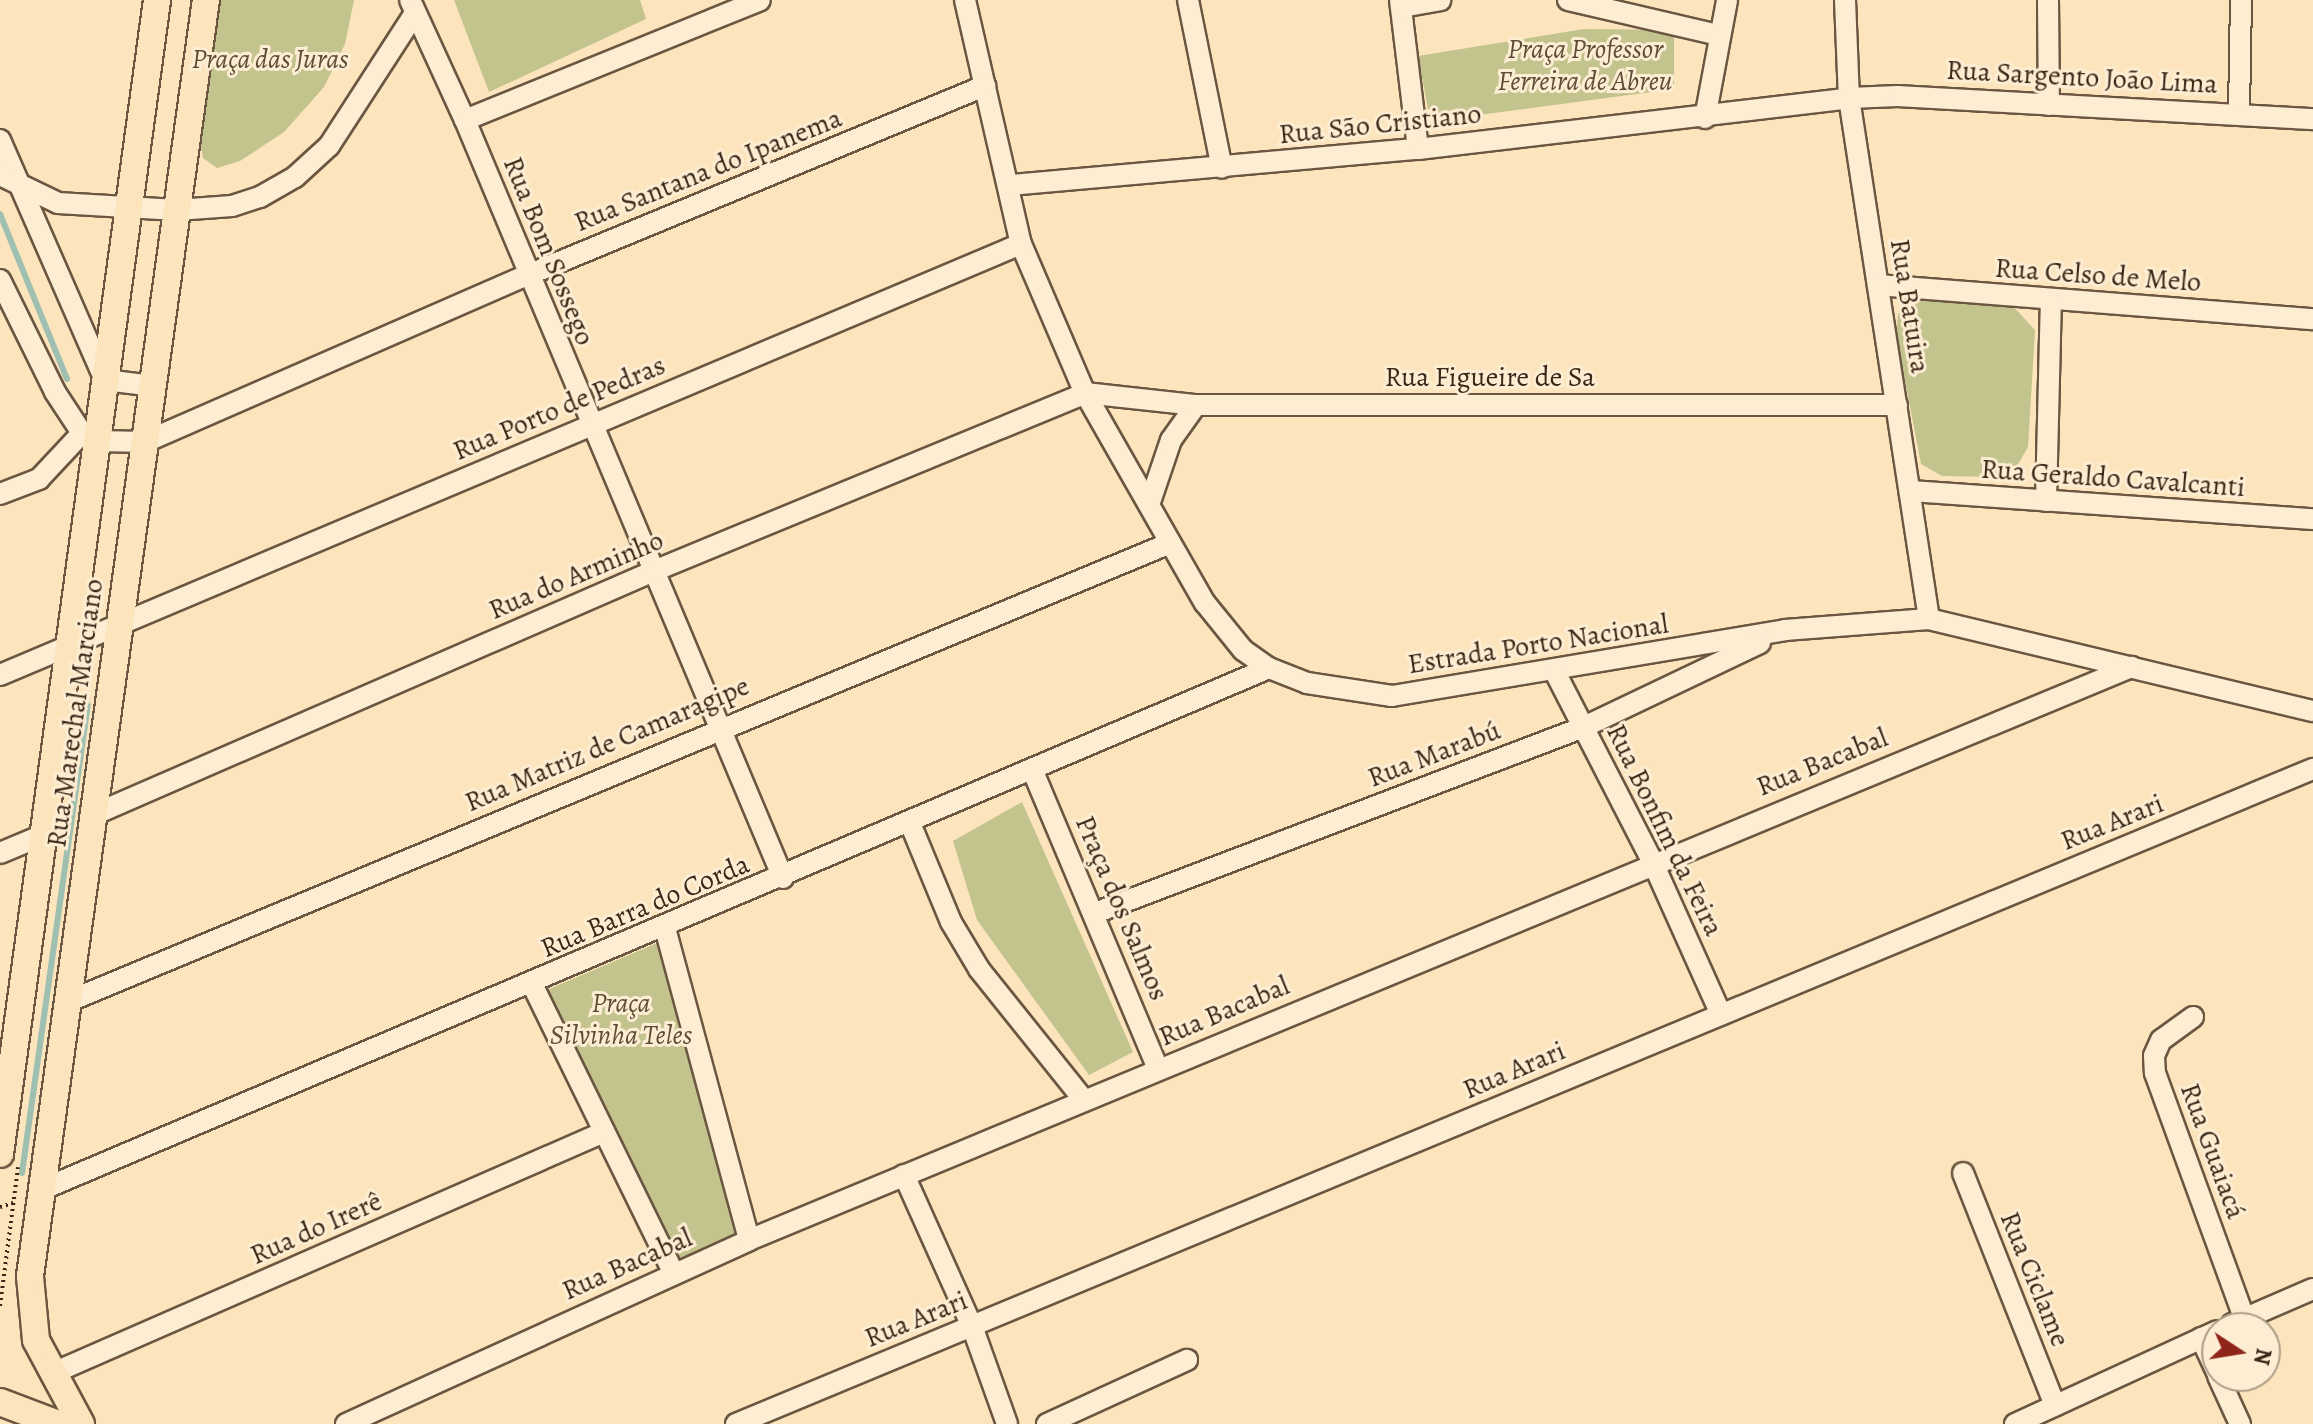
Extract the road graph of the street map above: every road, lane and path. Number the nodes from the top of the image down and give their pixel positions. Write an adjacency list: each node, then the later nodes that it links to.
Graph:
1 (157, 0): 28 (main road, Rua Marechal Marciano)
2 (206, 0): 29 (main road, Rua Marechal Marciano)
3 (760, 0): 21 (street)
4 (965, 0): 15 (street, Estrada Porto Nacional)
5 (1188, 0): 24 (street)
6 (1440, 0): 12 (street)
7 (1568, 0): 14 (street)
8 (1727, 0): 14 (street)
9 (1845, 0): 16 (street, Rua Batuira)
10 (2048, 0): 17 (street)
11 (2241, 0): 18 (street)
12 (1401, 3): 23 (street)
13 (412, 6): 21 (street, Rua Bom Sossego); 29 (street)
14 (1719, 35): 19 (street)
15 (985, 86): 27 (street, Estrada Porto Nacional); 31 (street, Rua Santana do Ipanema)
16 (1849, 98): 17 (street, Rua Sargento João Lima); 19 (street, Rua São Cristiano); 33 (street, Rua Batuira)
17 (2049, 105): 18 (street, Rua Sargento João Lima)
18 (2239, 113): 20 (street, Rua Sargento João Lima)
19 (1705, 118): 23 (street, Rua São Cristiano)
20 (2313, 119)
21 (465, 120): 31 (street, Rua Bom Sossego)
22 (0, 140): 26 (street)
23 (1418, 149): 24 (street, Rua São Cristiano)
24 (1222, 168): 27 (street, Rua São Cristiano)
25 (0, 175): 26 (street)
26 (19, 185): 28 (street); 37 (street)
27 (1011, 185): 30 (street, Estrada Porto Nacional)
28 (128, 207): 29 (street); 37 (main road, Rua Marechal Marciano)
29 (177, 210): 38 (main road, Rua Marechal Marciano)
30 (1021, 244): 39 (street, Estrada Porto Nacional); 42 (street, Rua Porto de Pedras)
31 (528, 275): 42 (street, Rua Bom Sossego); 44 (street, Rua Santana do Ipanema)
32 (0, 280): 36 (street)
33 (1878, 285): 34 (street, Rua Celso de Melo); 41 (street, Rua Batuira)
34 (2051, 300): 35 (street, Rua Celso de Melo); 47 (street)
35 (2313, 319)
36 (8, 321): 43 (street)
37 (105, 380): 38 (street); 43 (main road, Rua Marechal Marciano)
38 (153, 386): 44 (main road, Rua Marechal Marciano)
39 (1085, 393): 40 (street, Rua Figueire de Sa); 48 (street, Estrada Porto Nacional); 51 (street, Rua do Arminho)
40 (1196, 405): 41 (street, Rua Figueire de Sa); 48 (street)
41 (1897, 405): 45 (street, Rua Batuira)
42 (590, 425): 51 (street, Rua Bom Sossego); 53 (street, Rua Porto de Pedras)
43 (90, 437): 44 (street); 46 (street); 55 (main road, Rua Marechal Marciano)
44 (145, 442): 53 (main road, Rua Marechal Marciano)
45 (1910, 491): 47 (street, Rua Geraldo Cavalcanti); 52 (street, Rua Batuira)
46 (0, 494)
47 (2046, 501): 49 (street, Rua Geraldo Cavalcanti)
48 (1150, 502): 50 (street, Estrada Porto Nacional)
49 (2313, 519)
50 (1170, 543): 57 (street, Estrada Porto Nacional); 61 (street, Rua Matriz de Camaragipe)
51 (654, 571): 61 (street, Rua Bom Sossego); 65 (street, Rua do Arminho)
52 (1929, 619): 54 (street, Estrada Porto Nacional); 56 (street, Estrada Porto Nacional)
53 (120, 624): 55 (street, Rua Porto de Pedras); 65 (main road, Rua Marechal Marciano)
54 (1785, 630): 58 (street, Estrada Porto Nacional); 62 (street, Rua Marabú)
55 (69, 647): 59 (street, Rua Porto de Pedras); 67 (main road, Rua Marechal Marciano)
56 (2132, 667): 60 (street, Estrada Porto Nacional); 69 (street, Rua Bacabal)
57 (1269, 668): 58 (street, Estrada Porto Nacional); 63 (street, Rua Barra do Corda)
58 (1555, 672): 62 (street, Rua Bonfim da Feira)
59 (0, 675)
60 (2313, 711)
61 (718, 727): 70 (street, Rua Bom Sossego); 74 (street, Rua Matriz de Camaragipe)
62 (1584, 727): 69 (street, Rua Bonfim da Feira); 71 (street, Rua Marabú)
63 (1032, 769): 66 (street, Rua Barra do Corda); 71 (street, Praça dos Salmos)
64 (2313, 769): 75 (street, Rua Arari)
65 (93, 815): 74 (main road, Rua Marechal Marciano)
66 (910, 823): 70 (street, Rua Barra do Corda); 79 (street)
67 (43, 835): 68 (street); 77 (main road, Rua Marechal Marciano)
68 (0, 853)
69 (1653, 863): 75 (street, Rua Bonfim da Feira); 78 (street, Rua Bacabal)
70 (783, 878): 72 (street, Rua Barra do Corda)
71 (1095, 913): 78 (street, Praça dos Salmos)
72 (665, 928): 73 (street, Rua Barra do Corda); 85 (street)
73 (532, 984): 80 (street); 84 (street, Rua Barra do Corda)
74 (67, 1002): 84 (main road, Rua Marechal Marciano)
75 (1721, 1014): 90 (street, Rua Arari)
76 (2193, 1017): 88 (street, Rua Guaiacá)
77 (9, 1023): 81 (main road, Rua Marechal Marciano)
78 (1158, 1069): 79 (street, Rua Bacabal)
79 (1084, 1100): 83 (street, Rua Bacabal)
80 (604, 1132): 86 (street); 93 (street, Rua do Irerê)
81 (0, 1154)
82 (1963, 1173): 95 (street, Rua Ciclame)
83 (904, 1175): 85 (street, Rua Bacabal); 90 (street)
84 (41, 1190): 93 (main road, Rua Marechal Marciano)
85 (749, 1240): 86 (street, Rua Bacabal)
86 (673, 1272): 99 (street, Rua Bacabal)
87 (2313, 1289): 89 (street)
88 (2242, 1312)
89 (2258, 1312)
90 (972, 1326): 100 (street, Rua Arari); 101 (street)
91 (2201, 1338): 95 (street)
92 (1187, 1360): 102 (street)
93 (51, 1374): 98 (main road, Rua Marechal Marciano)
94 (2226, 1392): 104 (street)
95 (2055, 1405): 103 (street)
96 (9, 1410): 97 (main road)
97 (58, 1424)
98 (81, 1424)
99 (346, 1424)
100 (736, 1424)
101 (1007, 1424)
102 (1047, 1424)
103 (2015, 1424)
104 (2240, 1424)

